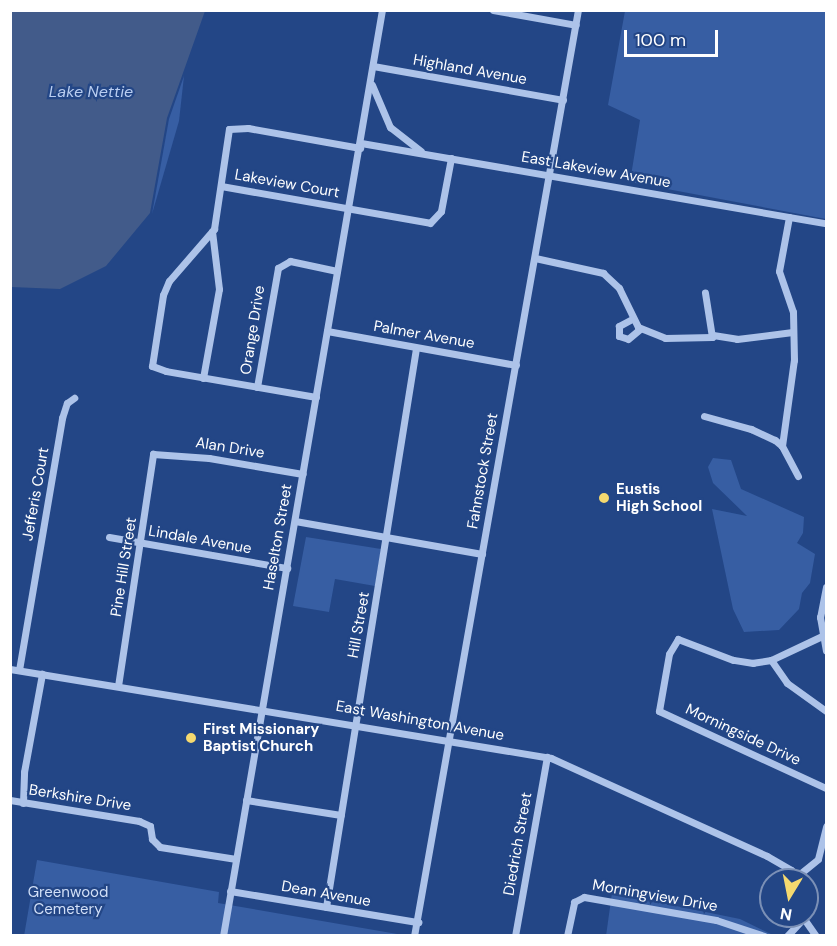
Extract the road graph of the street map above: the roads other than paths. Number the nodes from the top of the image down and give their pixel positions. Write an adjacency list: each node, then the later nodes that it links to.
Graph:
1 (382, 10): 5 (street, Haselton Street)
2 (494, 10): 4 (street)
3 (578, 10): 4 (street, Fahnstock Street)
4 (576, 25): 7 (street, Fahnstock Street)
5 (373, 66): 6 (street, Haselton Street); 7 (street, Highland Avenue)
6 (370, 81): 8 (street, Haselton Street); 9 (street)
7 (563, 100): 11 (street, Fahnstock Street)
8 (361, 145): 9 (street, East Lakeview Avenue); 12 (street, East Lakeview Avenue); 13 (street, Haselton Street)
9 (425, 153): 10 (street, East Lakeview Avenue)
10 (451, 158): 11 (street, East Lakeview Avenue); 13 (street, Lakeview Court)
11 (550, 176): 14 (street, East Lakeview Avenue); 17 (street, Fahnstock Street)
12 (221, 186): 13 (street, Lakeview Court); 16 (street)
13 (348, 208): 18 (street, Haselton Street)
14 (789, 217): 15 (street, East Lakeview Avenue); 23 (street)
15 (826, 223)
16 (212, 231): 27 (street); 27 (street)
17 (535, 258): 20 (street); 26 (street, Fahnstock Street)
18 (338, 271): 22 (street, Haselton Street); 28 (street, Orange Drive)
19 (705, 293): 24 (street)
20 (632, 319): 21 (street); 21 (street)
21 (640, 329): 24 (street)
22 (327, 331): 25 (street, Palmer Avenue); 29 (street, Haselton Street)
23 (793, 332): 24 (street); 32 (street)
24 (713, 335)
25 (416, 348): 26 (street, Palmer Avenue); 38 (street, Hill Street)
26 (516, 365): 40 (street, Fahnstock Street)
27 (203, 378): 28 (street)
28 (257, 387): 29 (street)
29 (316, 397): 34 (street, Haselton Street)
30 (74, 398): 47 (street, Jefferis Court)
31 (704, 416): 32 (street)
32 (782, 446): 35 (street)
33 (153, 454): 34 (street, Alan Drive); 39 (street, Pine Hill Street)
34 (303, 474): 36 (street, Haselton Street)
35 (798, 476)
36 (295, 521): 38 (street); 41 (street, Haselton Street)
37 (109, 537): 39 (street, Lindale Avenue)
38 (385, 538): 40 (street); 52 (street, Hill Street)
39 (142, 544): 41 (street, Lindale Avenue); 49 (street, Pine Hill Street)
40 (482, 554): 53 (street, Fahnstock Street)
41 (287, 568): 50 (street, Haselton Street)
42 (826, 587): 43 (street)
43 (822, 636): 44 (street); 45 (street)
44 (826, 650)
45 (771, 660): 51 (street); 55 (street, Morningside Drive)
46 (10, 669): 47 (street, East Washington Avenue)
47 (19, 670): 48 (street, East Washington Avenue)
48 (42, 674): 49 (street, East Washington Avenue); 58 (street)
49 (118, 686): 50 (street, East Washington Avenue)
50 (262, 708): 52 (street, East Washington Avenue); 57 (street, Haselton Street)
51 (826, 711)
52 (356, 724): 53 (street, East Washington Avenue); 59 (street, Hill Street)
53 (450, 740): 54 (street, East Washington Avenue); 66 (street, Fahnstock Street)
54 (547, 757): 62 (street, East Washington Avenue); 69 (street, Diedrich Street)
55 (826, 788)
56 (10, 800): 58 (street, Berkshire Drive)
57 (246, 800): 59 (street); 61 (street, Haselton Street)
58 (23, 803): 61 (street, Berkshire Drive)
59 (341, 815): 65 (street, Hill Street)
60 (826, 826): 63 (street)
61 (236, 859): 64 (street, Haselton Street)
62 (783, 868)
63 (808, 868)
64 (230, 891): 65 (street, Dean Avenue); 67 (street, Haselton Street)
65 (326, 907): 66 (street, Dean Avenue)
66 (418, 922): 68 (street, Fahnstock Street)
67 (223, 936)
68 (414, 936)
69 (515, 936)
70 (567, 936): 71 (street, Morningview Drive)
71 (764, 936)

